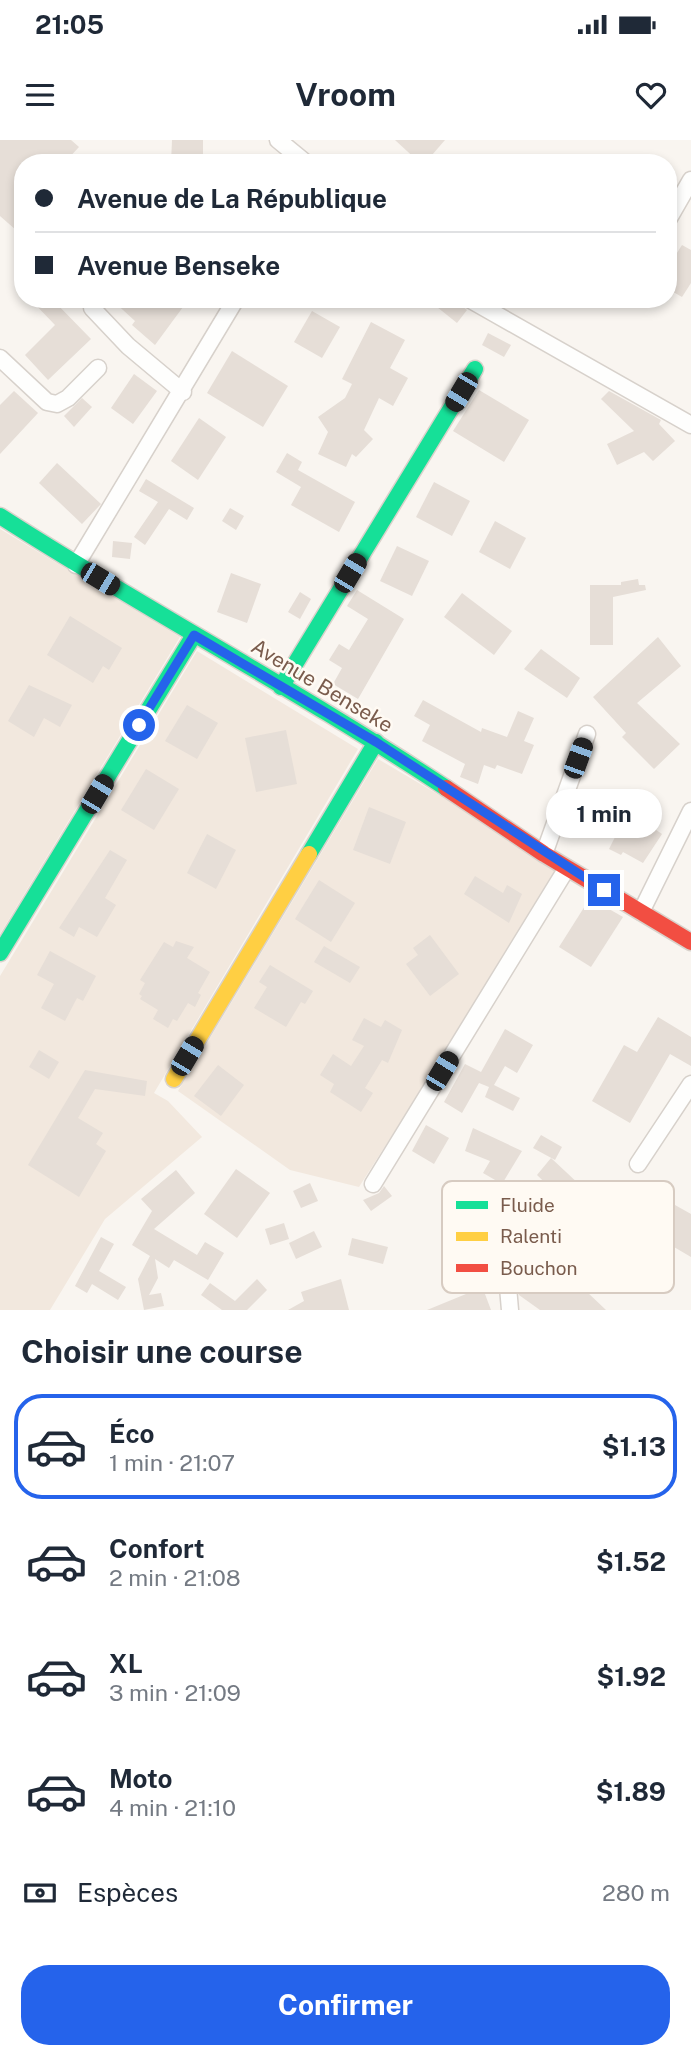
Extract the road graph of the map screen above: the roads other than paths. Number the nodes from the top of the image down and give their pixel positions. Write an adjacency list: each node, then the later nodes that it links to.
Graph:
1 (278, 140): 2 (street)
2 (296, 154)
3 (691, 180): 4 (street)
4 (677, 204)
5 (92, 308): 11 (street)
6 (231, 308): 11 (street)
7 (485, 308): 12 (street)
8 (0, 358): 9 (street)
9 (98, 368)
10 (475, 369): 16 (street)
11 (183, 392): 14 (street)
12 (691, 425)
13 (0, 516): 14 (street, Avenue Benseke)
14 (76, 565): 15 (street, Avenue Benseke)
15 (194, 635): 16 (street, Avenue Benseke); 24 (street)
16 (281, 687): 18 (street, Avenue Benseke)
17 (587, 734): 20 (street)
18 (376, 742): 20 (street, Avenue Benseke); 25 (street)
19 (691, 811): 22 (street)
20 (544, 854): 21 (street, Avenue Benseke)
21 (567, 868): 22 (street, Avenue Benseke); 28 (street)
22 (641, 912): 23 (street, Avenue Benseke)
23 (691, 942)
24 (0, 953)
25 (174, 1079)
26 (691, 1084): 27 (street)
27 (638, 1164)
28 (373, 1184)

